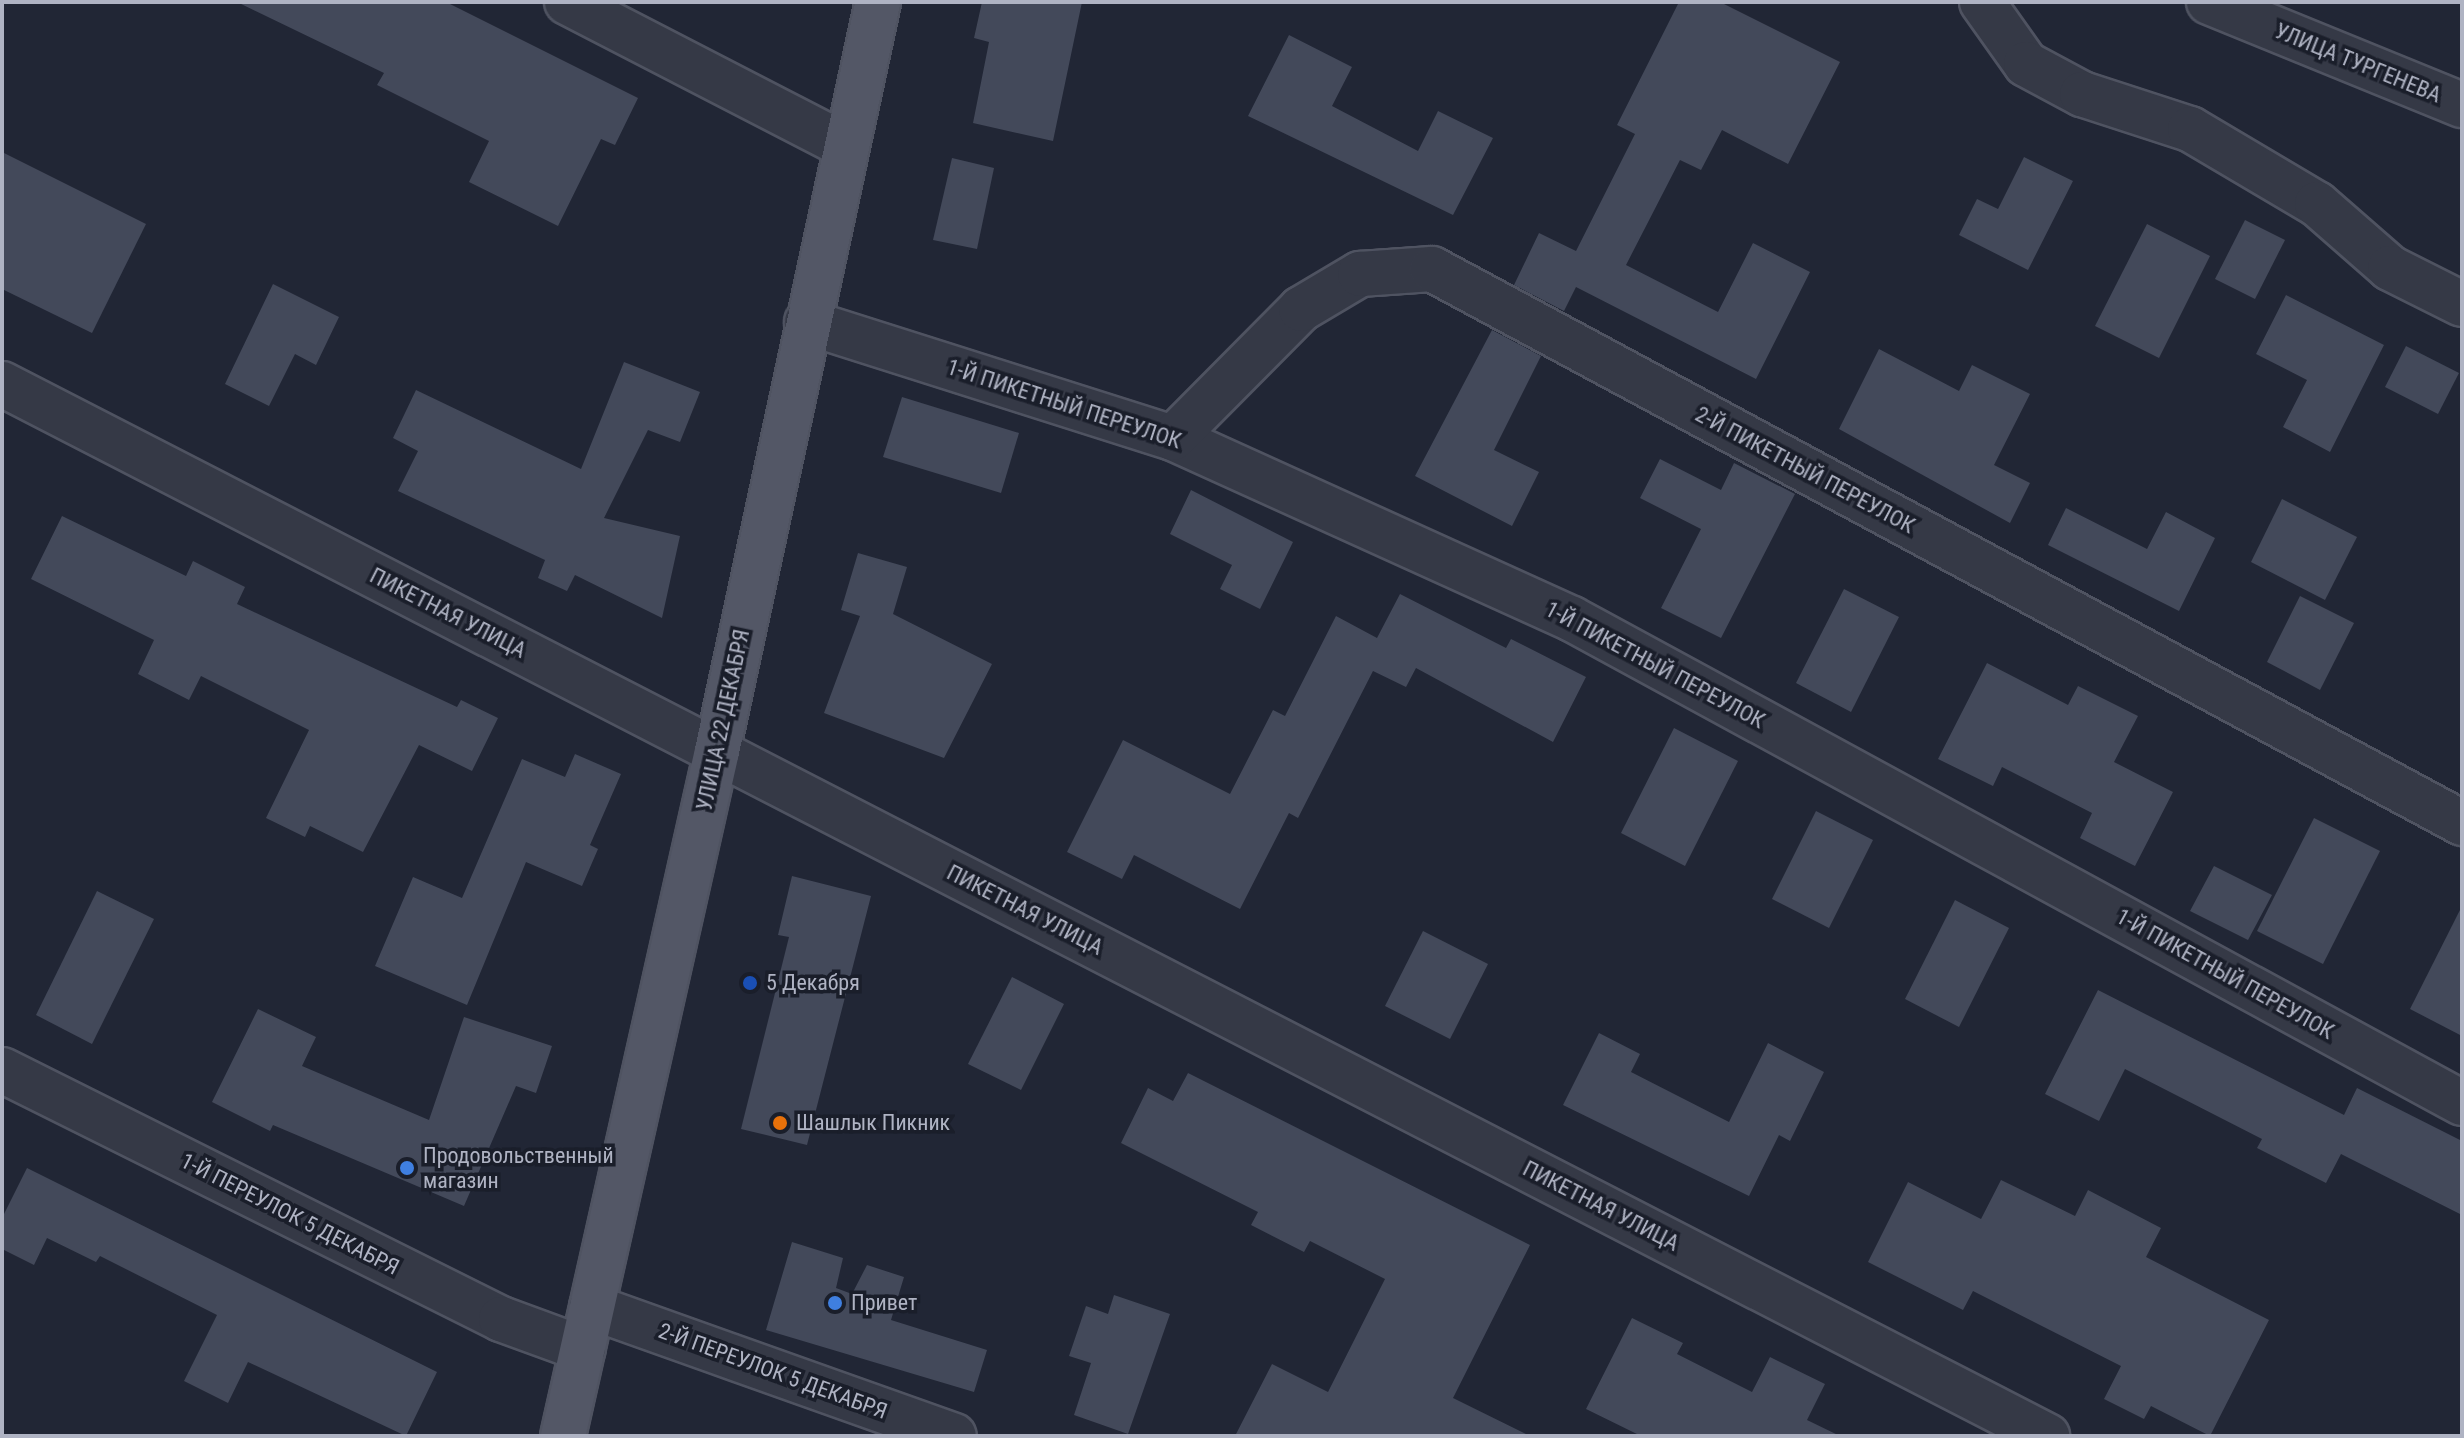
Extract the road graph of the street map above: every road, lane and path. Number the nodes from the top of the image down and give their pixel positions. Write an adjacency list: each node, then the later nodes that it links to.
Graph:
1 (567, 2): 6 (street)
2 (878, 2): 6 (main road, УЛИЦА 22 ДЕКАБРЯ)
3 (1982, 2): 7 (street)
4 (2209, 2): 5 (street, УЛИЦА ТУРГЕНЕВА)
5 (2462, 105)
6 (846, 146): 8 (main road, УЛИЦА 22 ДЕКАБРЯ)
7 (2462, 304)
8 (807, 322): 10 (street, 1-Й ПИКЕТНЫЙ ПЕРЕУЛОК); 11 (main road, УЛИЦА 22 ДЕКАБРЯ)
9 (2, 384): 11 (street, ПИКЕТНАЯ УЛИЦА)
10 (1173, 438): 12 (street, 2-Й ПИКЕТНЫЙ ПЕРЕУЛОК); 14 (street, 1-Й ПИКЕТНЫЙ ПЕРЕУЛОК)
11 (717, 751): 15 (main road, УЛИЦА 22 ДЕКАБРЯ); 19 (street, ПИКЕТНАЯ УЛИЦА)
12 (2462, 823)
13 (2, 1070): 16 (street, 1-Й ПЕРЕУЛОК 5 ДЕКАБРЯ)
14 (2462, 1103)
15 (592, 1307): 16 (main road, УЛИЦА 22 ДЕКАБРЯ); 18 (street, 2-Й ПЕРЕУЛОК 5 ДЕКАБРЯ)
16 (583, 1349): 17 (main road, УЛИЦА 22 ДЕКАБРЯ)
17 (563, 1436)
18 (954, 1436)
19 (2047, 1436)

